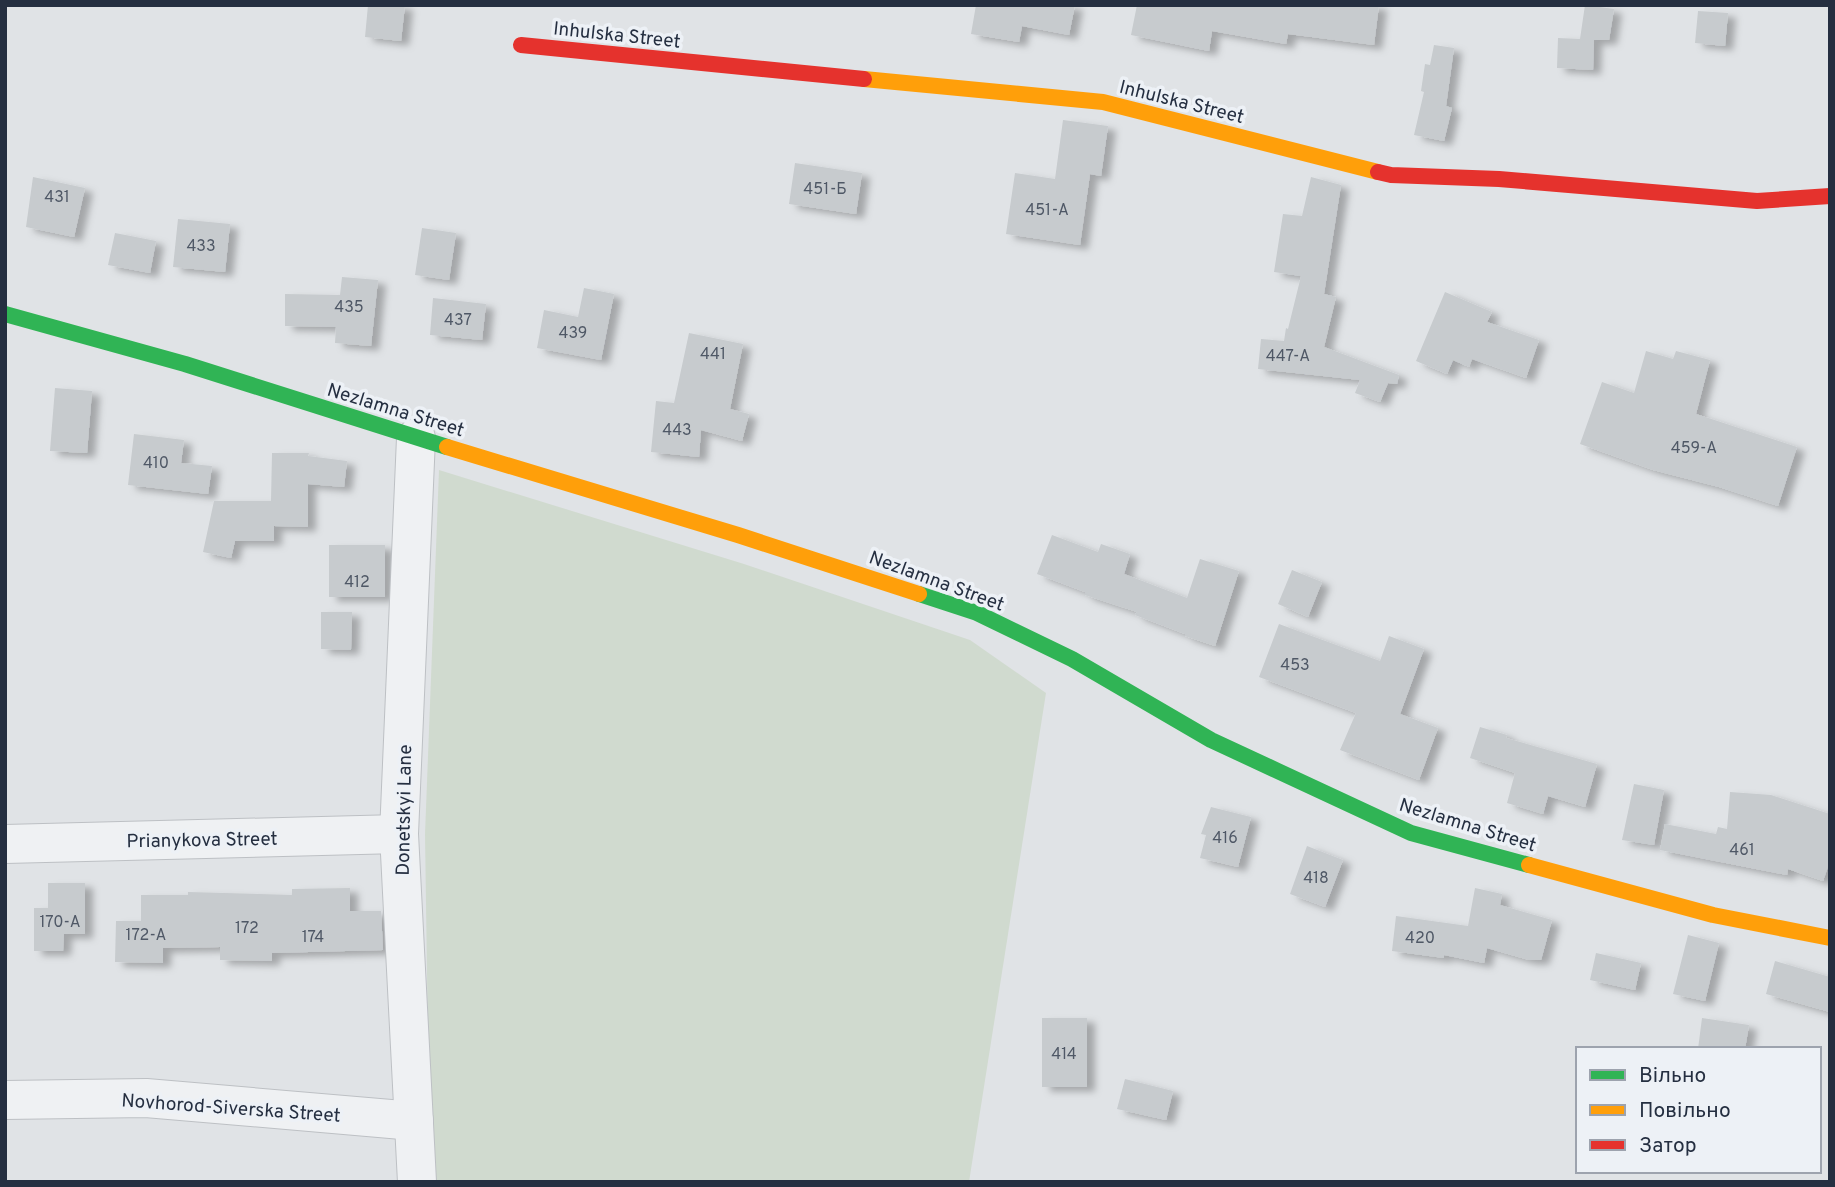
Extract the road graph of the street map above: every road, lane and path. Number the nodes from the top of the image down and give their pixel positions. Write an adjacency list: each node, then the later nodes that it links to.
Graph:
1 (521, 45): 2 (street, Inhulska Street)
2 (1830, 196)
3 (5, 314): 4 (street, Nezlamna Street)
4 (416, 438): 5 (street, Donetskyi Lane); 7 (street, Nezlamna Street)
5 (399, 834): 6 (street, Prianykova Street); 9 (street, Donetskyi Lane)
6 (5, 844)
7 (1830, 938)
8 (5, 1100): 9 (street, Novhorod-Siverska Street)
9 (414, 1121): 10 (street, Donetskyi Lane)
10 (417, 1182)

